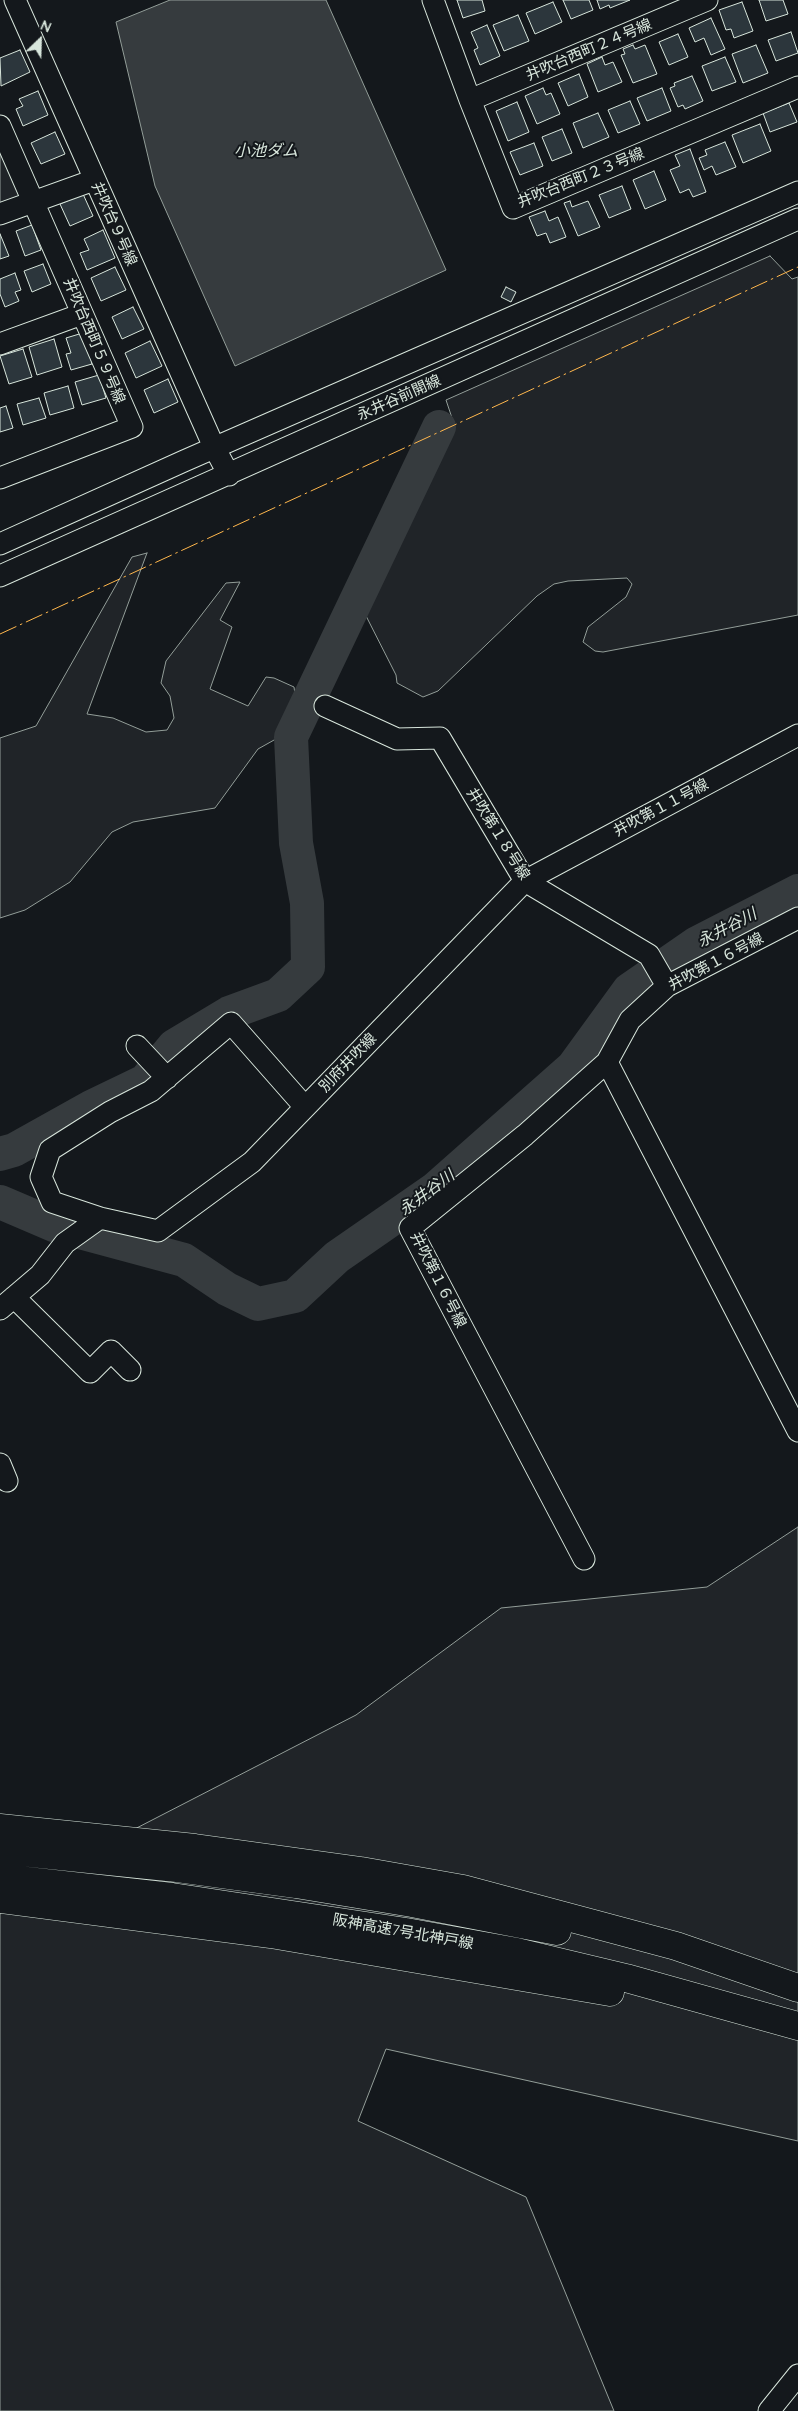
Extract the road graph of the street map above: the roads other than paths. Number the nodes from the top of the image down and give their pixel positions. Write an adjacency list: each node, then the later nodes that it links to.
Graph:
1 (16, 0): 7 (street, 井吹台９号線)
2 (434, 0): 5 (street, 井吹台西町２３号線)
3 (707, 0): 5 (street, 井吹台西町２４号線)
4 (798, 87): 5 (street, 井吹台西町２３号線)
5 (470, 100)
6 (0, 126): 9 (street, 井吹台西町５９号線)
7 (94, 180): 9 (street); 14 (street, 井吹台９号線)
8 (798, 192): 14 (street, 永井谷前開線)
9 (34, 201): 10 (street); 12 (street, 井吹台西町５９号線)
10 (0, 214)
11 (798, 219): 15 (street, 永井谷前開線)
12 (82, 314): 13 (street); 16 (street, 井吹台西町５９号線)
13 (0, 344)
14 (214, 448): 15 (street, 井吹台９号線); 17 (street, 永井谷前開線)
15 (229, 475): 18 (street, 永井谷前開線)
16 (0, 478)
17 (0, 544)
18 (0, 576)
19 (325, 706): 21 (street, 井吹第１８号線)
20 (798, 735): 21 (street, 井吹第１１号線)
21 (525, 881): 23 (street, 井吹第１８号線); 27 (street, 別府井吹線)
22 (798, 918): 23 (street, 井吹第１６号線)
23 (665, 983): 25 (street, 井吹第１６号線)
24 (137, 1046): 26 (street)
25 (607, 1062): 31 (street); 32 (street, 井吹第１６号線)
26 (159, 1070): 27 (street); 28 (street)
27 (305, 1107): 28 (street, 別府井吹線)
28 (100, 1218): 29 (street)
29 (7, 1303): 30 (street)
30 (130, 1370)
31 (798, 1431)
32 (584, 1559)
33 (0, 1828): 37 (highway)
34 (0, 1850): 37 (highway, 阪神高速7号北神戸線)
35 (0, 1878): 38 (highway, 阪神高速7号北神戸線)
36 (0, 1899): 38 (highway)
37 (798, 1989)
38 (798, 2028)
39 (798, 2375): 40 (street)
40 (769, 2411)

